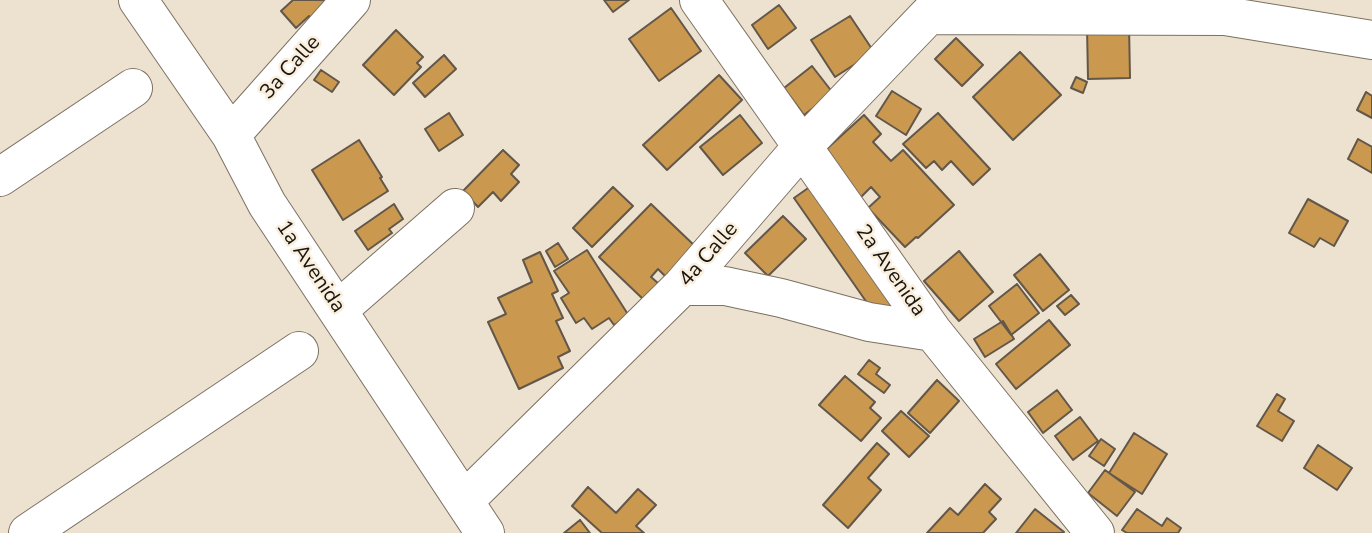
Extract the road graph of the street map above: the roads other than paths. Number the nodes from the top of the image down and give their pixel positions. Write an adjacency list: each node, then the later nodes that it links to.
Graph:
1 (138, 0): 7 (street, 1a Avenida)
2 (351, 0): 7 (street, 3a Calle)
3 (699, 0): 8 (street, 2a Avenida)
4 (936, 7): 5 (street); 8 (street, 4a Calle)
5 (1372, 40)
6 (133, 88): 9 (street)
7 (231, 135): 12 (street, 1a Avenida)
8 (802, 146): 11 (street, 4a Calle); 13 (street, 2a Avenida)
9 (0, 177)
10 (455, 208): 12 (street)
11 (682, 286): 13 (street); 15 (street, 4a Calle)
12 (338, 310): 15 (street, 1a Avenida)
13 (933, 332): 20 (street, 2a Avenida)
14 (299, 351): 18 (street)
15 (465, 500): 19 (street, 1a Avenida)
16 (0, 518): 17 (street)
17 (9, 533)
18 (28, 533)
19 (485, 533)
20 (1095, 533)

